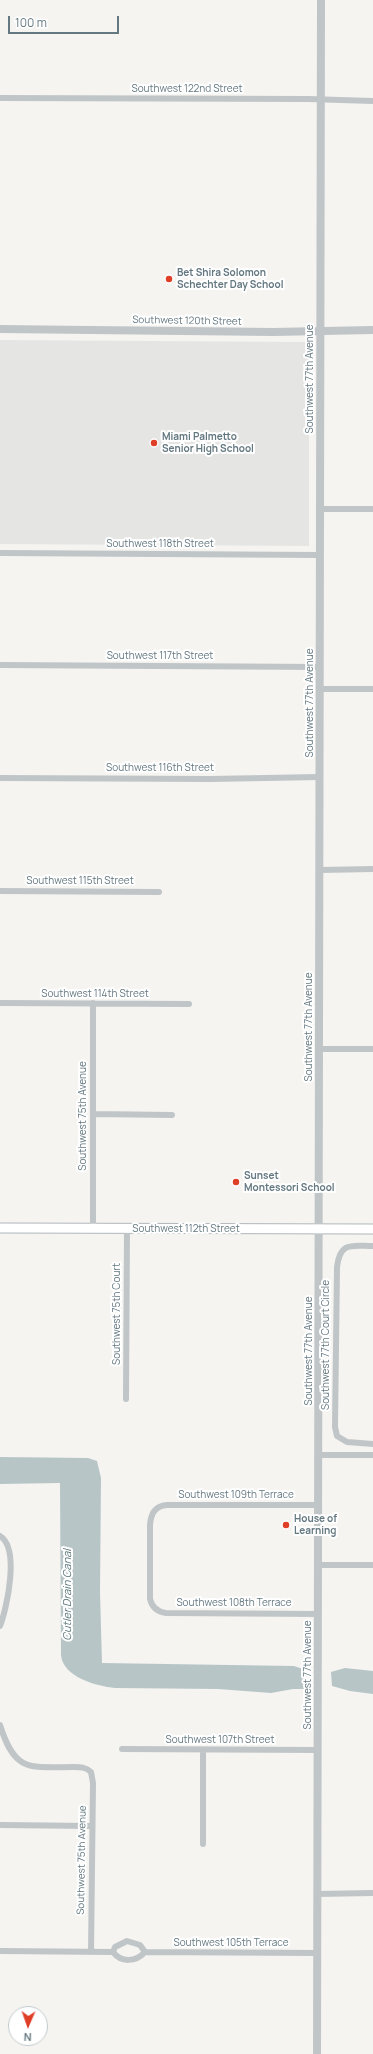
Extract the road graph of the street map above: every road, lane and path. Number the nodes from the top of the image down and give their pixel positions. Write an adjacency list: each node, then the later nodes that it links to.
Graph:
1 (321, 0): 3 (street, Southwest 77th Avenue)
2 (0, 98): 3 (street, Southwest 122nd Street)
3 (321, 100): 4 (street, Southwest 122nd Street); 7 (street, Southwest 77th Avenue)
4 (373, 101)
5 (0, 329): 7 (street, Southwest 120th Street)
6 (373, 330): 7 (street, Southwest 120th Street)
7 (320, 331): 8 (street, Southwest 77th Avenue)
8 (320, 509): 9 (street); 11 (street, Southwest 77th Avenue)
9 (373, 509)
10 (0, 553): 11 (street, Southwest 118th Street)
11 (320, 555): 13 (street, Southwest 77th Avenue)
12 (0, 665): 13 (street, Southwest 117th Street)
13 (320, 667): 14 (street, Southwest 77th Avenue)
14 (320, 689): 15 (street); 16 (street, Southwest 77th Avenue)
15 (373, 689)
16 (320, 777): 17 (street, Southwest 116th Street); 19 (street, Southwest 77th Avenue)
17 (0, 778)
18 (373, 869): 19 (street)
19 (320, 870): 25 (street, Southwest 77th Avenue)
20 (0, 891): 21 (street, Southwest 115th Street)
21 (159, 892)
22 (0, 1003): 23 (street, Southwest 114th Street)
23 (93, 1003): 24 (street, Southwest 114th Street); 27 (street, Southwest 75th Avenue)
24 (189, 1004)
25 (319, 1049): 26 (street); 32 (street, Southwest 77th Avenue)
26 (373, 1049)
27 (93, 1114): 28 (street); 30 (street, Southwest 75th Avenue)
28 (172, 1115)
29 (0, 1228): 30 (main road, Southwest 112th Street)
30 (93, 1229): 31 (main road, Southwest 112th Street)
31 (127, 1229): 32 (main road, Southwest 112th Street); 35 (street, Southwest 75th Court)
32 (320, 1229): 33 (main road, Southwest 112th Street); 38 (street, Southwest 77th Avenue)
33 (373, 1229)
34 (373, 1246): 36 (street, Southwest 77th Court Circle)
35 (126, 1399)
36 (372, 1443)
37 (373, 1455): 38 (street)
38 (318, 1456): 39 (street, Southwest 77th Avenue)
39 (318, 1505): 41 (street, Southwest 77th Avenue); 43 (street, Southwest 109th Terrace)
40 (0, 1536): 45 (street)
41 (318, 1565): 42 (street); 44 (street, Southwest 77th Avenue)
42 (373, 1565)
43 (153, 1606): 44 (street, Southwest 108th Terrace)
44 (318, 1614): 49 (street, Southwest 77th Avenue)
45 (0, 1626)
46 (0, 1725): 51 (street, Southwest 75th Avenue)
47 (122, 1749): 48 (street, Southwest 107th Street)
48 (203, 1750): 49 (street, Southwest 107th Street); 52 (street)
49 (318, 1750): 54 (street, Southwest 77th Avenue)
50 (0, 1825): 51 (street)
51 (92, 1826): 56 (street, Southwest 75th Avenue)
52 (203, 1844)
53 (373, 1893): 54 (street)
54 (317, 1894): 59 (street, Southwest 77th Avenue)
55 (0, 1951): 56 (street, Southwest 105th Terrace)
56 (91, 1952): 57 (street, Southwest 105th Terrace)
57 (113, 1952): 58 (street, Southwest 105th Terrace); 58 (street)
58 (145, 1952): 59 (street, Southwest 105th Terrace)
59 (317, 1953): 60 (street, Southwest 77th Avenue)
60 (317, 2054)

